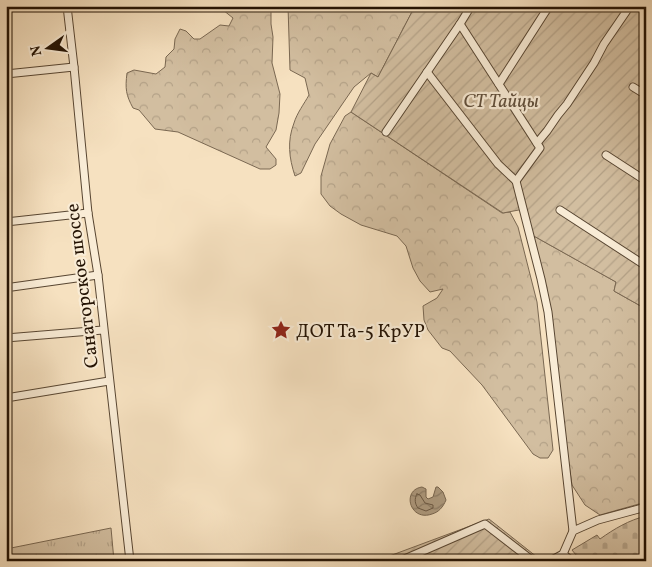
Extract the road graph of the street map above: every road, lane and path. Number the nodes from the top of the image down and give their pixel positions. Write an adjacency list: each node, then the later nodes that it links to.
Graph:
1 (67, 6): 6 (street, Санаторское шоссе)
2 (471, 6): 5 (street)
3 (549, 6): 9 (street)
4 (630, 6): 13 (street)
5 (460, 24): 7 (street); 9 (street)
6 (74, 67): 8 (street); 18 (street, Санаторское шоссе)
7 (427, 72): 12 (street); 15 (street)
8 (6, 74)
9 (499, 84): 13 (street)
10 (633, 86): 11 (street)
11 (646, 95)
12 (386, 132)
13 (537, 143): 15 (street)
14 (606, 155): 16 (street)
15 (516, 181): 28 (street)
16 (646, 181)
17 (560, 210): 20 (street)
18 (88, 213): 19 (street); 21 (street, Санаторское шоссе)
19 (6, 222)
20 (646, 266)
21 (98, 275): 22 (street); 23 (street, Санаторское шоссе)
22 (12, 287)
23 (103, 330): 24 (street); 25 (street, Санаторское шоссе)
24 (6, 338)
25 (110, 381): 26 (street); 30 (street, Санаторское шоссе)
26 (6, 398)
27 (646, 506): 28 (street)
28 (574, 530): 29 (street)
29 (563, 554): 33 (street); 34 (street)
30 (130, 561)
31 (400, 561): 32 (street)
32 (532, 561)
33 (550, 561)
34 (572, 561)

